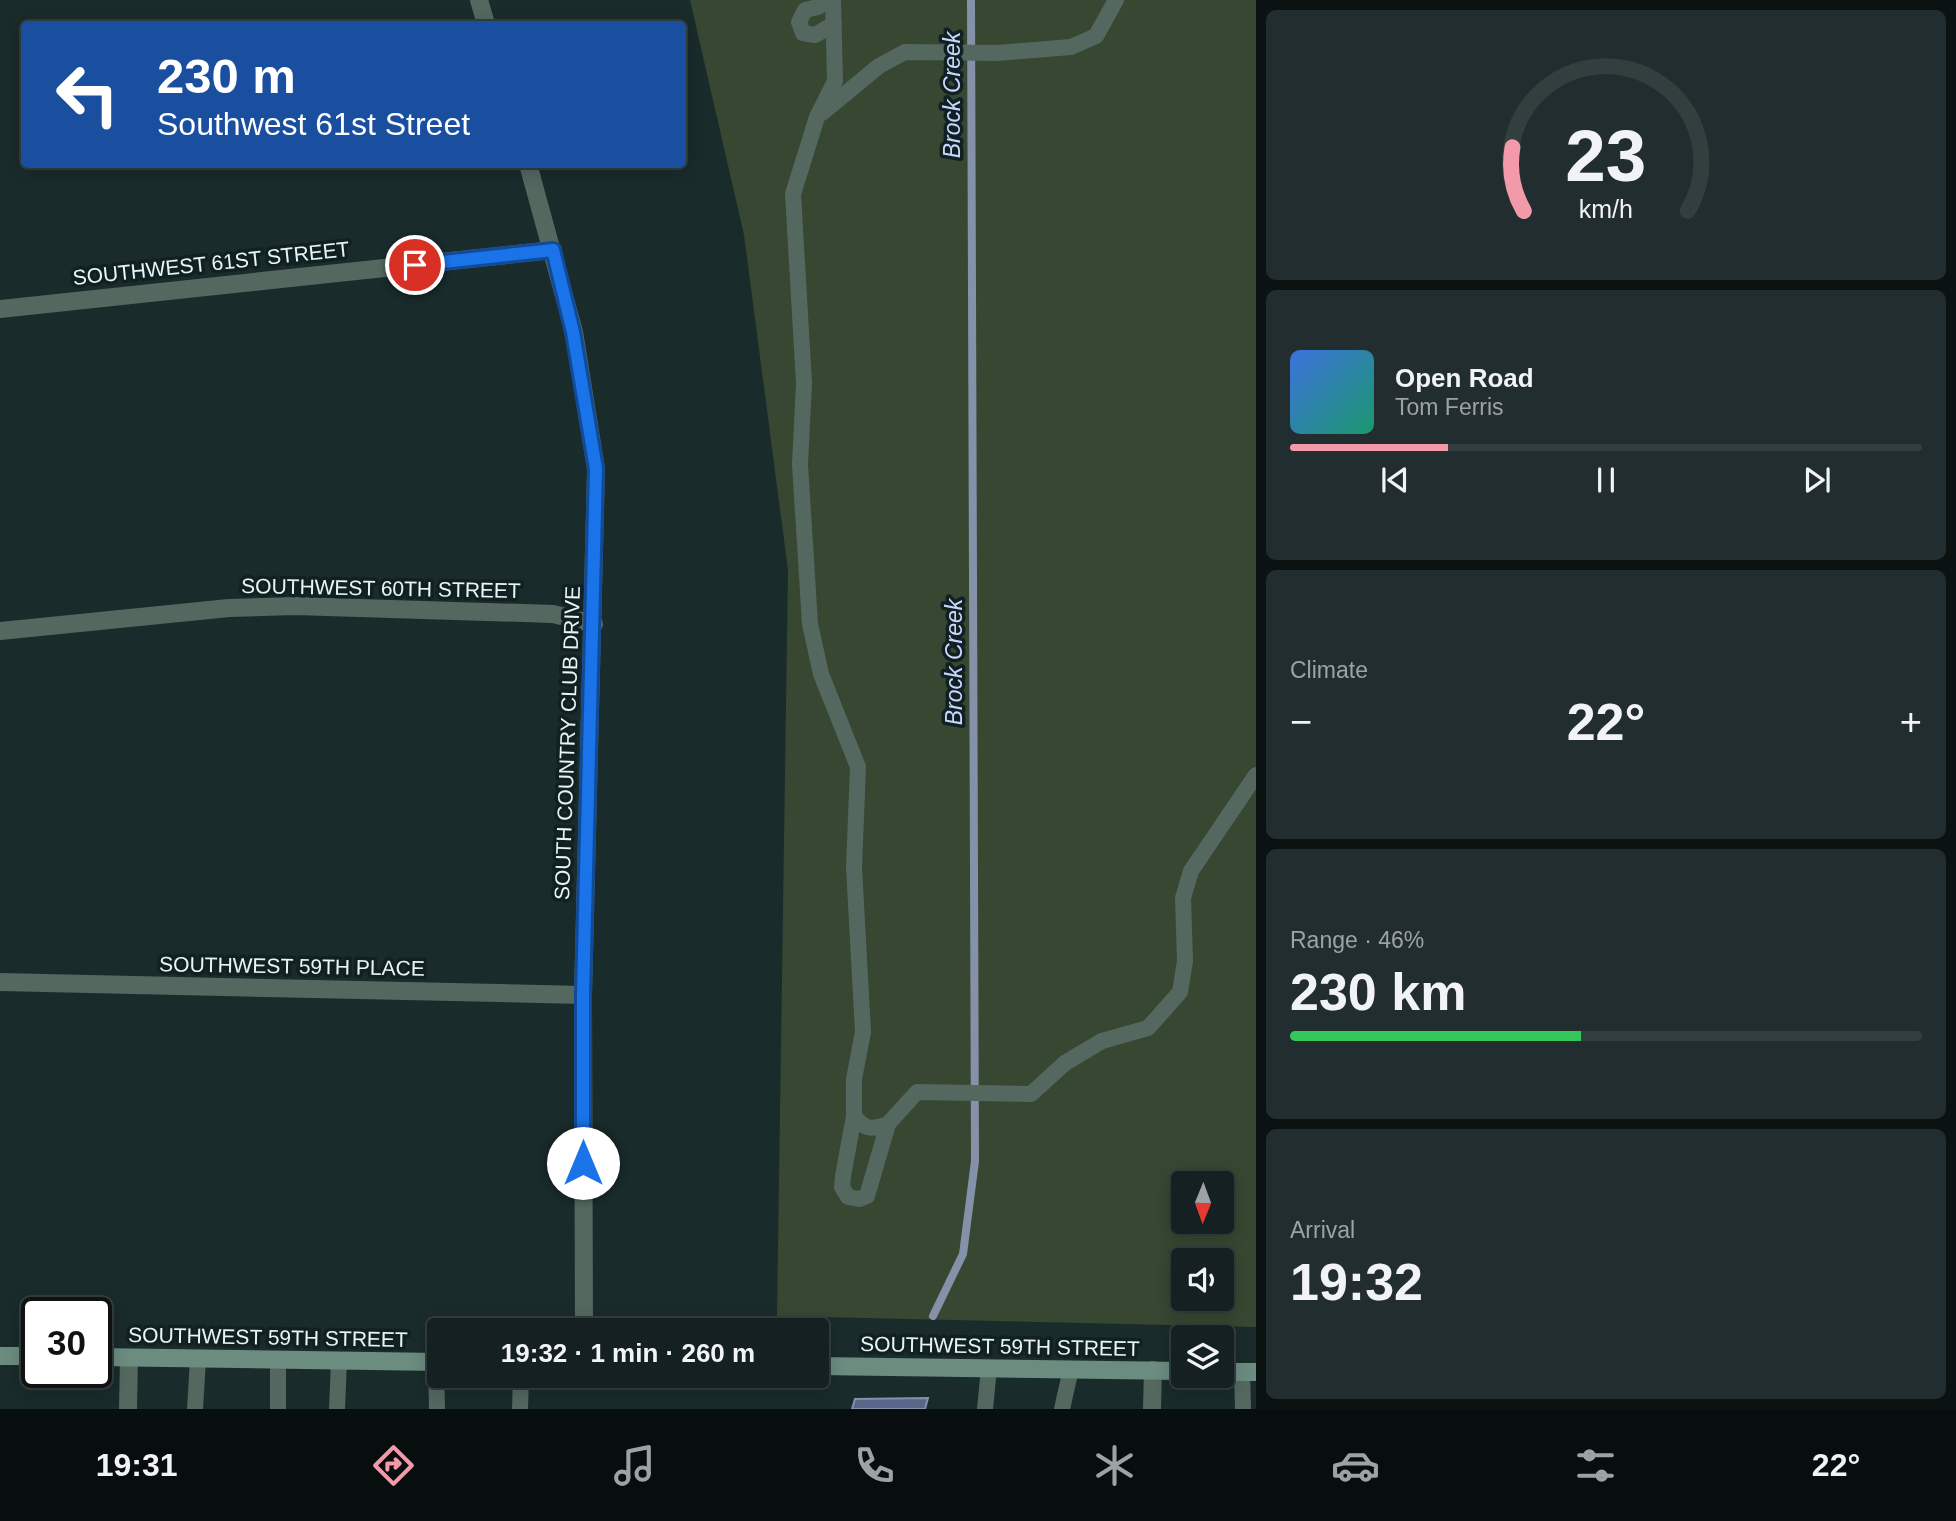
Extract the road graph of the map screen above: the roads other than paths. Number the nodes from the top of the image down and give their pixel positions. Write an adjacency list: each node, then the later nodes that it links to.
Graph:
1 (479, 0): 4 (street)
2 (830, 0): 5 (lane); 5 (lane)
3 (1116, 0): 6 (lane)
4 (485, 21)
5 (834, 24): 6 (lane)
6 (817, 117): 15 (lane)
7 (529, 168): 8 (street, SOUTH COUNTRY CLUB DRIVE)
8 (553, 250): 9 (street, SOUTHWEST 61ST STREET); 10 (street, SOUTH COUNTRY CLUB DRIVE)
9 (0, 309)
10 (594, 624): 11 (street, SOUTHWEST 60TH STREET); 14 (street, SOUTH COUNTRY CLUB DRIVE)
11 (0, 631)
12 (1256, 775): 16 (lane)
13 (0, 982): 14 (street, SOUTHWEST 59TH PLACE)
14 (583, 995): 17 (street, SOUTH COUNTRY CLUB DRIVE)
15 (854, 1116): 16 (lane); 16 (lane)
16 (888, 1124)
17 (584, 1318)
18 (0, 1356): 19 (main road)
19 (21, 1356)
20 (112, 1357): 21 (main road, SOUTHWEST 59TH STREET)
21 (129, 1358): 22 (main road, SOUTHWEST 59TH STREET); 34 (street)
22 (198, 1359): 23 (main road, SOUTHWEST 59TH STREET); 35 (lane)
23 (278, 1360): 24 (main road, SOUTHWEST 59TH STREET); 36 (lane)
24 (339, 1361): 25 (main road, SOUTHWEST 59TH STREET); 37 (lane)
25 (427, 1362)
26 (829, 1366): 27 (main road, SOUTHWEST 59TH STREET)
27 (989, 1368): 28 (main road, SOUTHWEST 59TH STREET); 40 (lane)
28 (1070, 1369): 29 (main road, SOUTHWEST 59TH STREET); 41 (lane)
29 (1153, 1370): 30 (main road, SOUTHWEST 59TH STREET); 42 (street)
30 (1171, 1371)
31 (1249, 1372): 43 (lane)
32 (437, 1388): 38 (lane)
33 (521, 1388): 39 (lane)
34 (128, 1409)
35 (195, 1409)
36 (278, 1409)
37 (337, 1409)
38 (437, 1409)
39 (520, 1409)
40 (985, 1409)
41 (1062, 1409)
42 (1152, 1409)
43 (1243, 1409)

